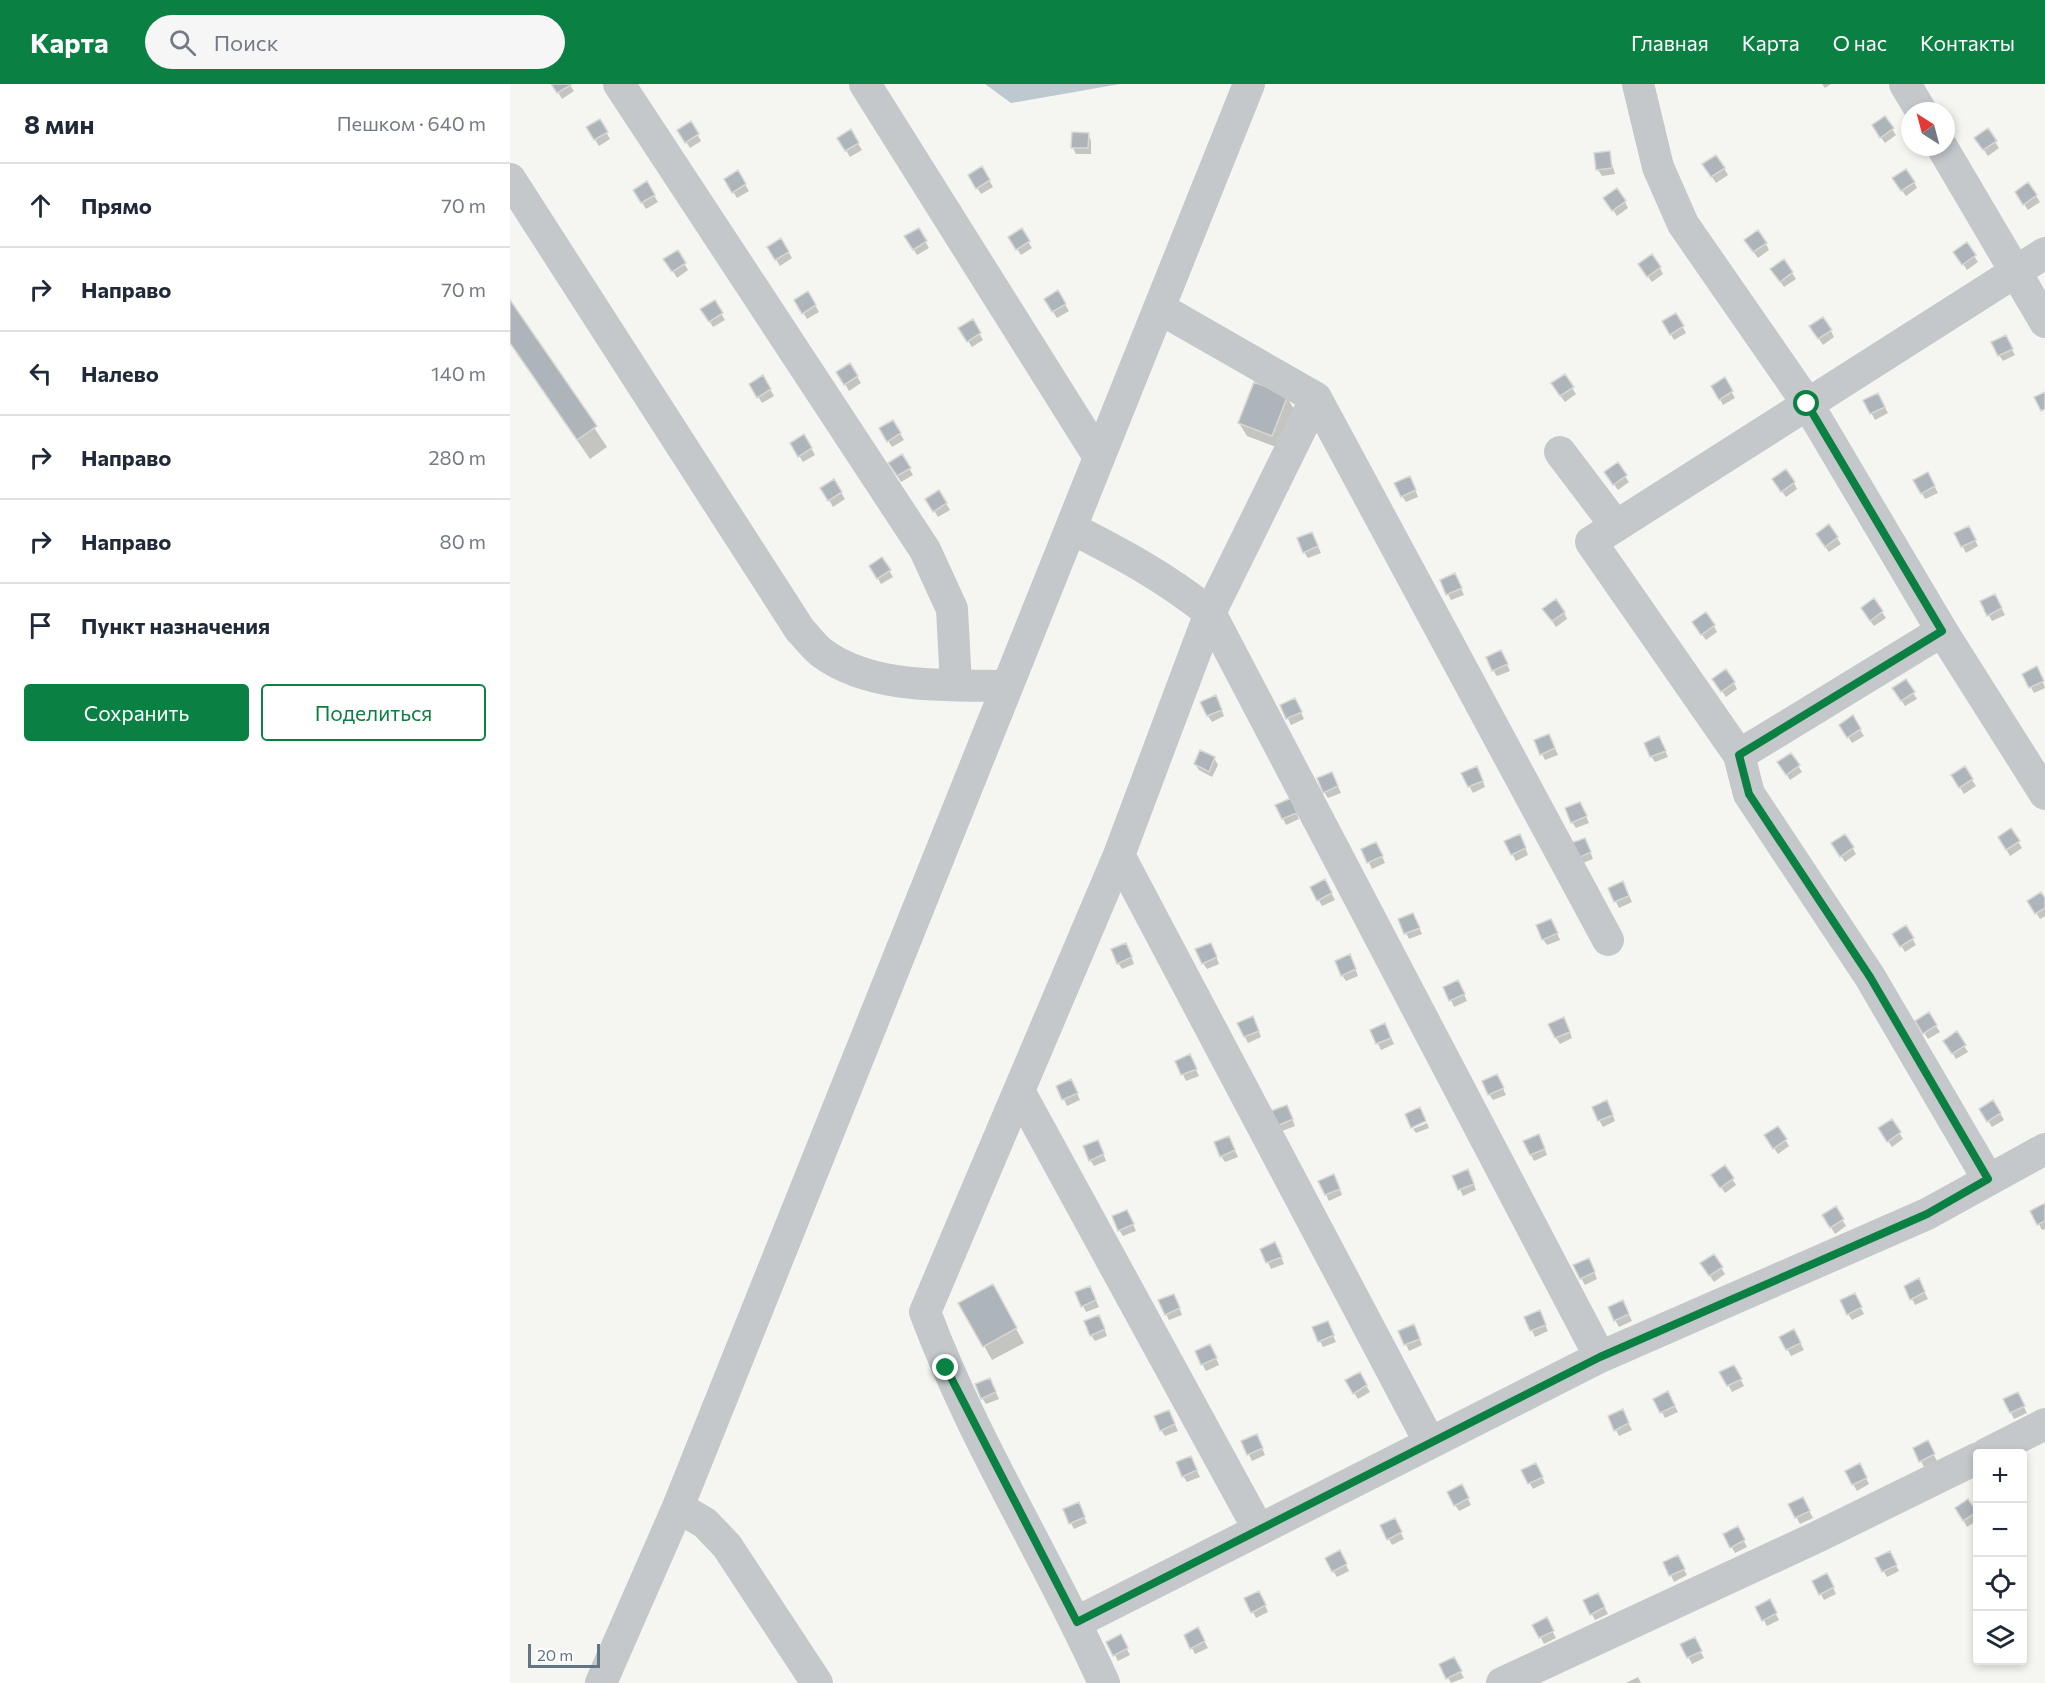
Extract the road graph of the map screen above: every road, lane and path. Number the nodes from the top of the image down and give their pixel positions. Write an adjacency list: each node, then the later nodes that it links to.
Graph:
1 (619, 84): 21 (street)
2 (865, 84): 16 (street)
3 (1249, 84): 11 (street)
4 (1638, 84): 14 (street)
5 (1905, 84): 6 (street)
6 (1916, 102)
7 (1947, 156): 10 (street)
8 (510, 179): 21 (street)
9 (2045, 253): 10 (street)
10 (2017, 273): 12 (street); 14 (street)
11 (1159, 308): 13 (street); 16 (street)
12 (2045, 322)
13 (1316, 398): 19 (street); 26 (street)
14 (1807, 404): 17 (street); 20 (street)
15 (1560, 452): 17 (street)
16 (1099, 457): 18 (street)
17 (1616, 526): 23 (street)
18 (1071, 528): 19 (street); 22 (street)
19 (1209, 613): 25 (street); 30 (street)
20 (1942, 631): 23 (street); 24 (street)
21 (956, 685): 22 (street)
22 (1007, 686): 35 (street)
23 (1739, 755): 29 (street)
24 (2045, 794)
25 (1119, 855): 27 (street); 32 (street)
26 (1608, 940)
27 (1019, 1091): 36 (street); 37 (street)
28 (2045, 1149): 29 (street)
29 (1988, 1179): 30 (street)
30 (1600, 1357): 32 (street)
31 (2045, 1424): 33 (street)
32 (1430, 1443): 36 (street)
33 (1996, 1449)
34 (1973, 1460): 41 (street)
35 (678, 1507): 38 (street); 39 (street)
36 (1259, 1530): 37 (street)
37 (1077, 1622): 40 (street)
38 (601, 1683)
39 (817, 1683)
40 (1104, 1683)
41 (1502, 1683)

